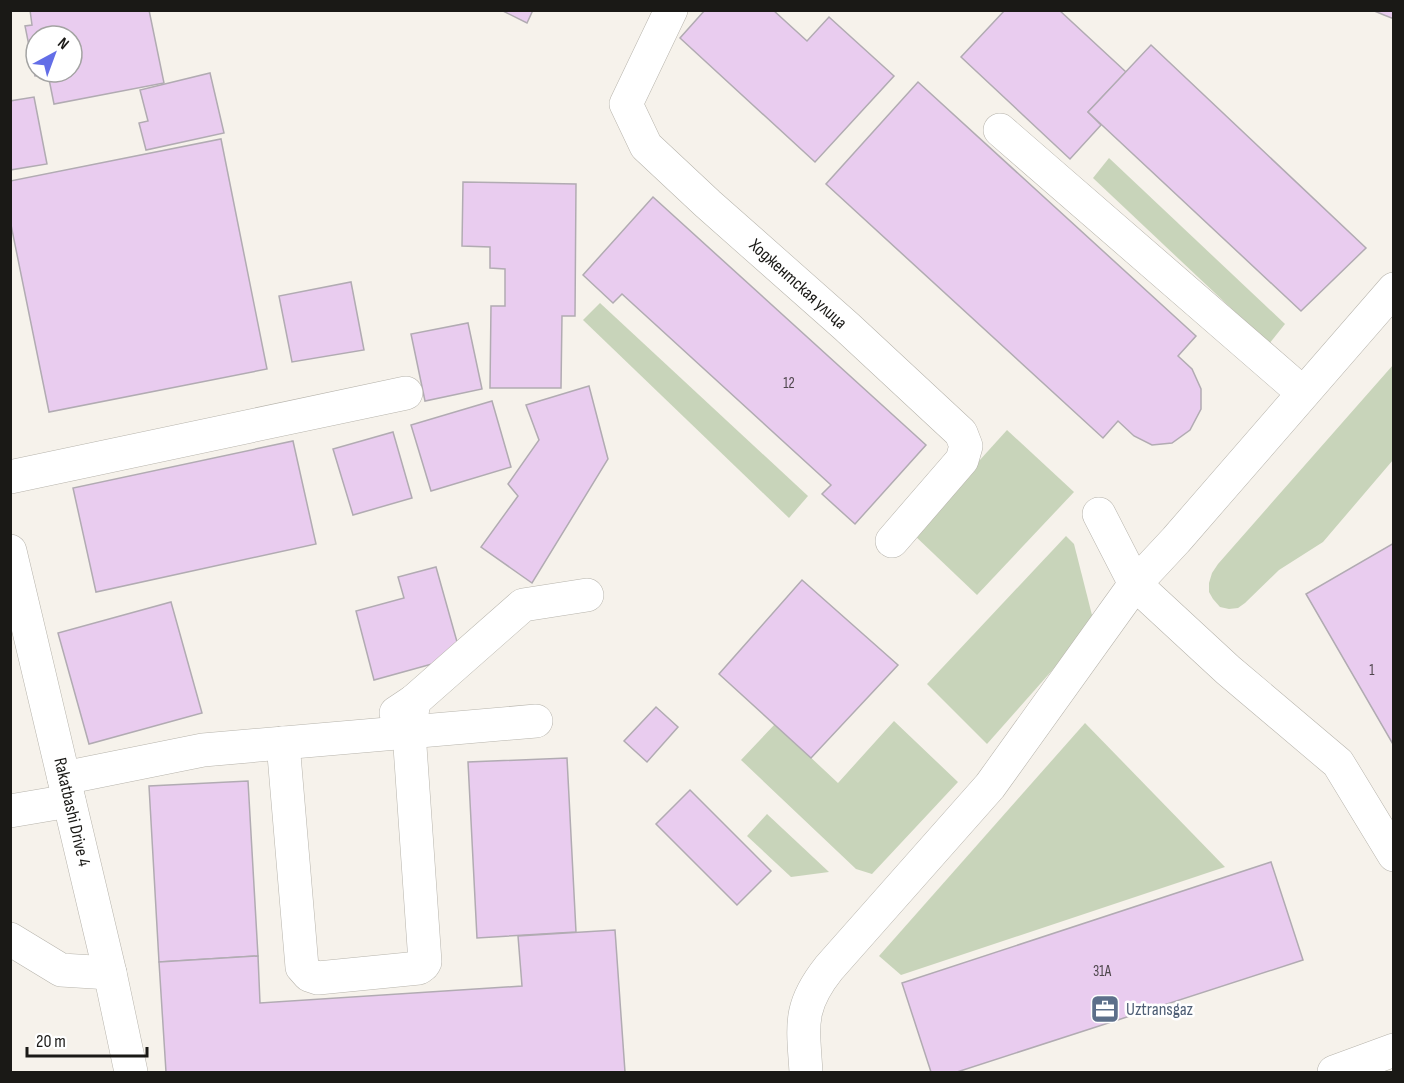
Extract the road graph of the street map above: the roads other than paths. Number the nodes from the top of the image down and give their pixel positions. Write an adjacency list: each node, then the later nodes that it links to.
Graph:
1 (671, 10): 8 (street, Ходжентская улица)
2 (1000, 130): 5 (street)
3 (1394, 289): 5 (street)
4 (406, 393): 6 (street)
5 (1303, 393): 10 (street)
6 (10, 477)
7 (1099, 514): 10 (street)
8 (892, 541)
9 (10, 551): 15 (street, Rakatbashi Drive 4)
10 (1135, 584): 17 (street); 22 (street)
11 (586, 595): 12 (street)
12 (411, 716): 13 (street); 14 (street); 14 (street)
13 (536, 721)
14 (283, 743): 15 (street)
15 (67, 789): 16 (street); 19 (street, Rakatbashi Drive 4)
16 (10, 812)
17 (1394, 855)
18 (10, 939): 19 (street)
19 (110, 973): 21 (street, Rakatbashi Drive 4)
20 (1394, 1050): 23 (street)
21 (131, 1072)
22 (806, 1072)
23 (1334, 1072)

